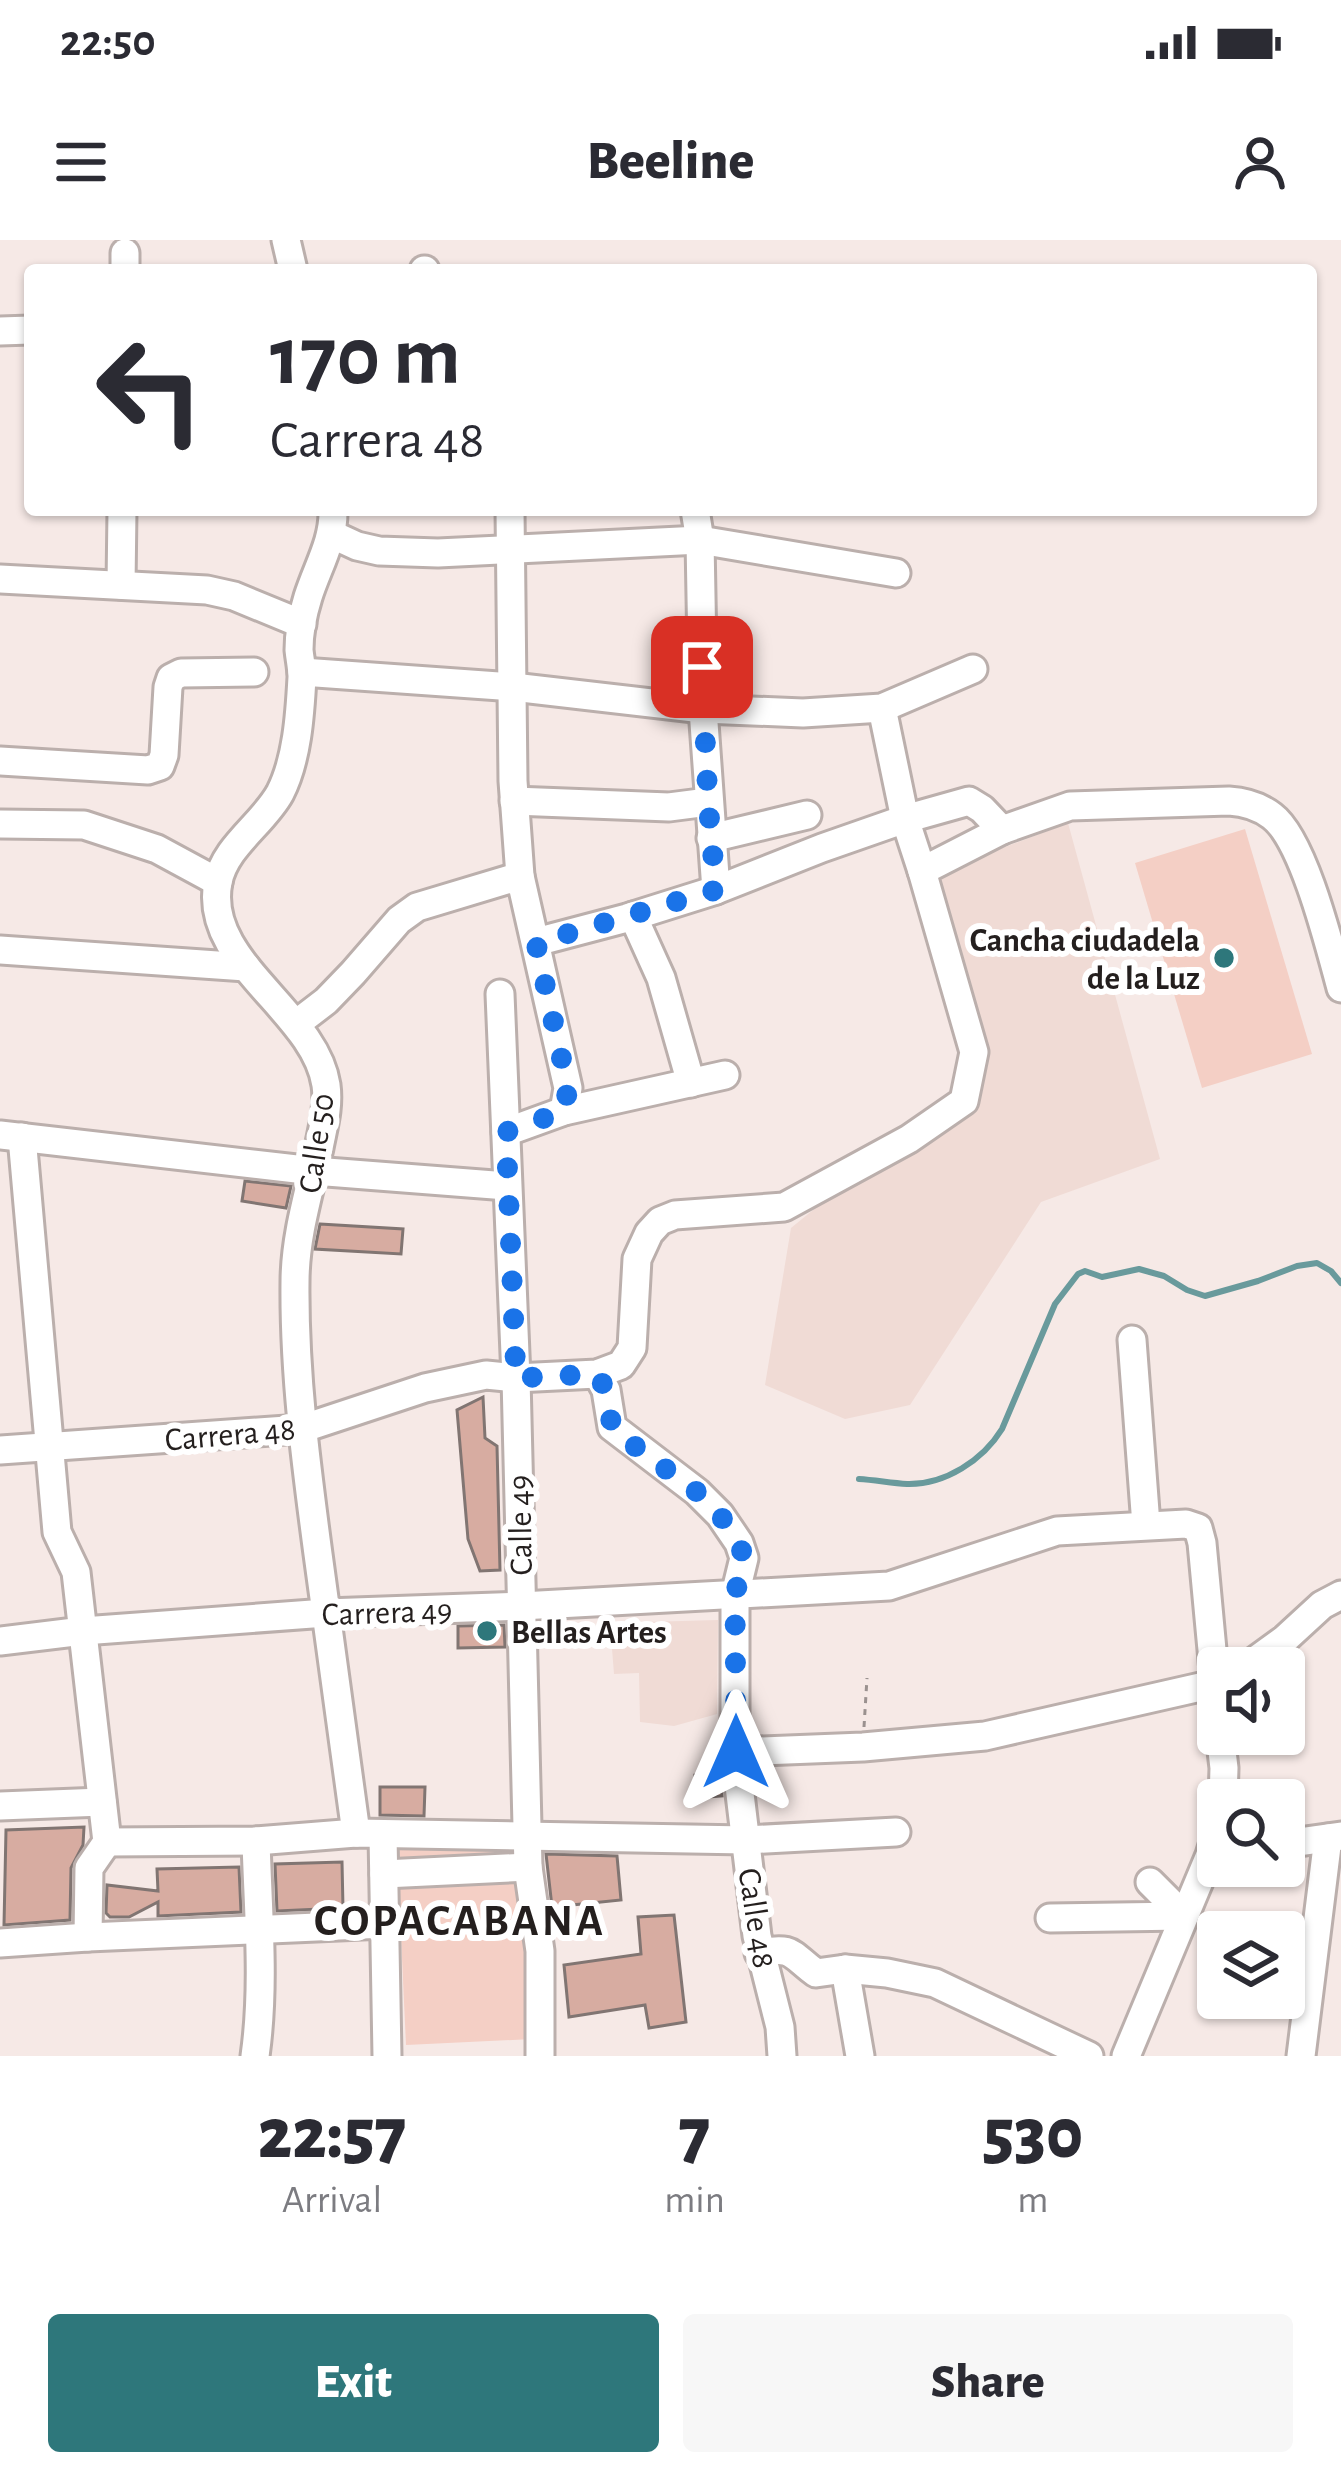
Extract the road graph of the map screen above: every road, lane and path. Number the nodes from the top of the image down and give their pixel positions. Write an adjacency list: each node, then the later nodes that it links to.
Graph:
1 (122, 516): 9 (street)
2 (510, 516): 6 (street)
3 (696, 516): 5 (street)
4 (332, 522): 6 (street); 10 (street)
5 (700, 540): 6 (street); 7 (street); 15 (street)
6 (510, 548): 14 (street)
7 (896, 573)
8 (0, 579): 9 (street)
9 (121, 585): 10 (street)
10 (302, 624): 13 (street)
11 (973, 669): 16 (street)
12 (254, 672): 17 (street)
13 (302, 672): 14 (street); 27 (street)
14 (513, 687): 15 (street); 18 (street)
15 (703, 709): 16 (street); 19 (street)
16 (882, 709): 21 (street)
17 (0, 761)
18 (514, 802): 19 (street); 26 (street)
19 (708, 802): 24 (street)
20 (807, 815): 24 (street)
21 (905, 819): 23 (street); 25 (street); 28 (street)
22 (0, 824): 27 (street)
23 (1002, 830): 25 (street); 33 (street)
24 (711, 838): 28 (street)
25 (922, 872): 44 (street)
26 (520, 876): 30 (street); 35 (street)
27 (218, 881): 32 (street, Calle 50)
28 (716, 890): 29 (street)
29 (634, 916): 30 (street); 37 (street)
30 (536, 943): 38 (street)
31 (0, 950): 32 (street)
32 (246, 967): 35 (street, Calle 50)
33 (1341, 988)
34 (500, 994): 39 (street, Calle 49)
35 (296, 1024): 41 (street, Calle 50)
36 (725, 1075): 37 (street)
37 (691, 1083): 38 (street)
38 (564, 1111): 39 (street)
39 (506, 1132): 42 (street, Calle 49)
40 (11, 1136): 41 (street); 47 (street)
41 (314, 1171): 42 (street); 46 (street, Calle 50)
42 (507, 1186): 45 (street, Calle 49)
43 (1132, 1340): 49 (street)
44 (597, 1374): 45 (street, Carrera 48); 51 (street, Calle 48)
45 (516, 1378): 46 (street, Carrera 48); 52 (street, Calle 49)
46 (301, 1429): 47 (street, Carrera 48); 53 (street, Calle 50)
47 (51, 1448): 48 (street, Carrera 48); 54 (street)
48 (0, 1450)
49 (1146, 1525): 51 (street, Carrera 49); 56 (street, Carrera 49)
50 (1341, 1594): 57 (street)
51 (735, 1595): 52 (street, Carrera 49); 61 (street, Calle 48)
52 (521, 1606): 53 (street, Carrera 49); 71 (street, Calle 49)
53 (326, 1613): 54 (street, Carrera 49); 65 (street, Calle 50)
54 (83, 1631): 55 (street, Carrera 49); 62 (street)
55 (0, 1641)
56 (1213, 1647)
57 (1274, 1647)
58 (867, 1678): 60 (path)
59 (1197, 1687): 60 (street)
60 (863, 1747): 61 (street)
61 (736, 1752): 67 (street, Calle 48)
62 (102, 1802): 63 (street); 70 (street)
63 (0, 1806)
64 (896, 1832): 67 (street)
65 (369, 1834): 68 (street); 71 (street); 72 (street, Calle 50)
66 (1335, 1837): 69 (street); 90 (street)
67 (746, 1840): 71 (street); 81 (street, Calle 48)
68 (256, 1841): 70 (street); 78 (street)
69 (1305, 1841)
70 (106, 1842): 79 (street)
71 (529, 1847): 72 (street); 83 (street, Calle 49)
72 (384, 1874): 77 (street, Calle 50)
73 (1150, 1882): 75 (street)
74 (1197, 1887): 75 (street)
75 (1184, 1916): 76 (street); 89 (street)
76 (1050, 1918)
77 (385, 1924): 78 (street); 85 (street, Calle 50)
78 (259, 1931): 79 (street); 84 (street)
79 (88, 1936): 80 (street)
80 (0, 1943)
81 (759, 1953): 82 (street); 86 (street, Calle 48)
82 (845, 1969): 87 (street); 88 (street)
83 (539, 2048)
84 (255, 2056)
85 (387, 2056)
86 (782, 2056)
87 (860, 2056)
88 (1088, 2056)
89 (1126, 2056)
90 (1301, 2056)

